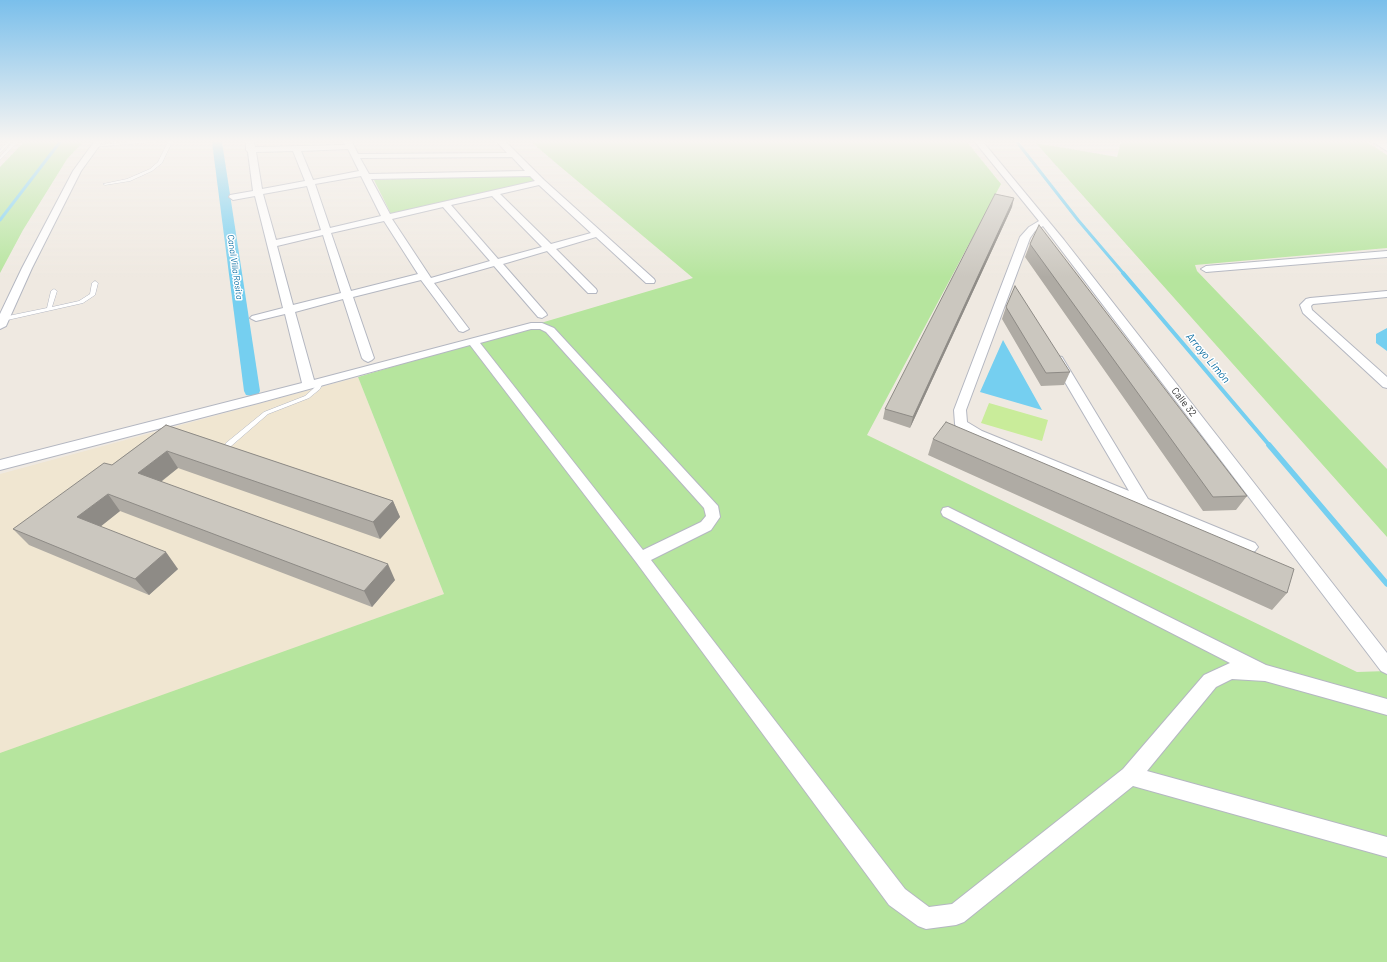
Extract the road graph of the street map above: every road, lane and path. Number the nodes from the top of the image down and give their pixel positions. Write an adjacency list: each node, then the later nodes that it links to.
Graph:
1 (69, 187): 35 (street)
2 (257, 187): 9 (street)
3 (288, 187): 9 (street)
4 (311, 187): 15 (street)
5 (370, 187): 13 (street)
6 (522, 187): 10 (street)
7 (546, 187): 16 (street)
8 (1016, 187): 14 (street, Calle 32)
9 (258, 192): 11 (street); 17 (street)
10 (495, 194): 12 (street); 18 (street)
11 (234, 197)
12 (446, 204): 13 (street); 20 (street)
13 (387, 218): 15 (street); 22 (street)
14 (1044, 222): 23 (street); 47 (street, Calle 32)
15 (326, 232): 17 (street); 30 (street)
16 (598, 234): 18 (street); 24 (street)
17 (272, 244): 32 (street)
18 (548, 247): 20 (street); 27 (street)
19 (1387, 254): 21 (street)
20 (497, 262): 22 (street); 33 (street)
21 (1206, 269)
22 (426, 279): 30 (street); 36 (street)
23 (1010, 280): 28 (street); 43 (street)
24 (650, 281)
25 (95, 284): 31 (lane)
26 (54, 291): 31 (lane)
27 (592, 291)
28 (1018, 293)
29 (1387, 294): 40 (street)
30 (347, 295): 32 (street); 38 (street)
31 (49, 309): 35 (lane)
32 (289, 310): 34 (street); 39 (street)
33 (542, 315)
34 (256, 318)
35 (2, 323)
36 (468, 335): 39 (street); 46 (street); 46 (street)
37 (1051, 348): 43 (street)
38 (368, 358)
39 (314, 384): 41 (lane); 42 (street)
40 (1387, 384)
41 (228, 445)
42 (0, 465)
43 (1144, 504): 45 (street)
44 (948, 512): 48 (street)
45 (1250, 547)
46 (640, 558): 50 (street)
47 (1386, 665)
48 (1264, 673): 49 (street); 50 (street)
49 (1387, 707)
50 (1130, 776): 51 (street)
51 (1387, 847)

